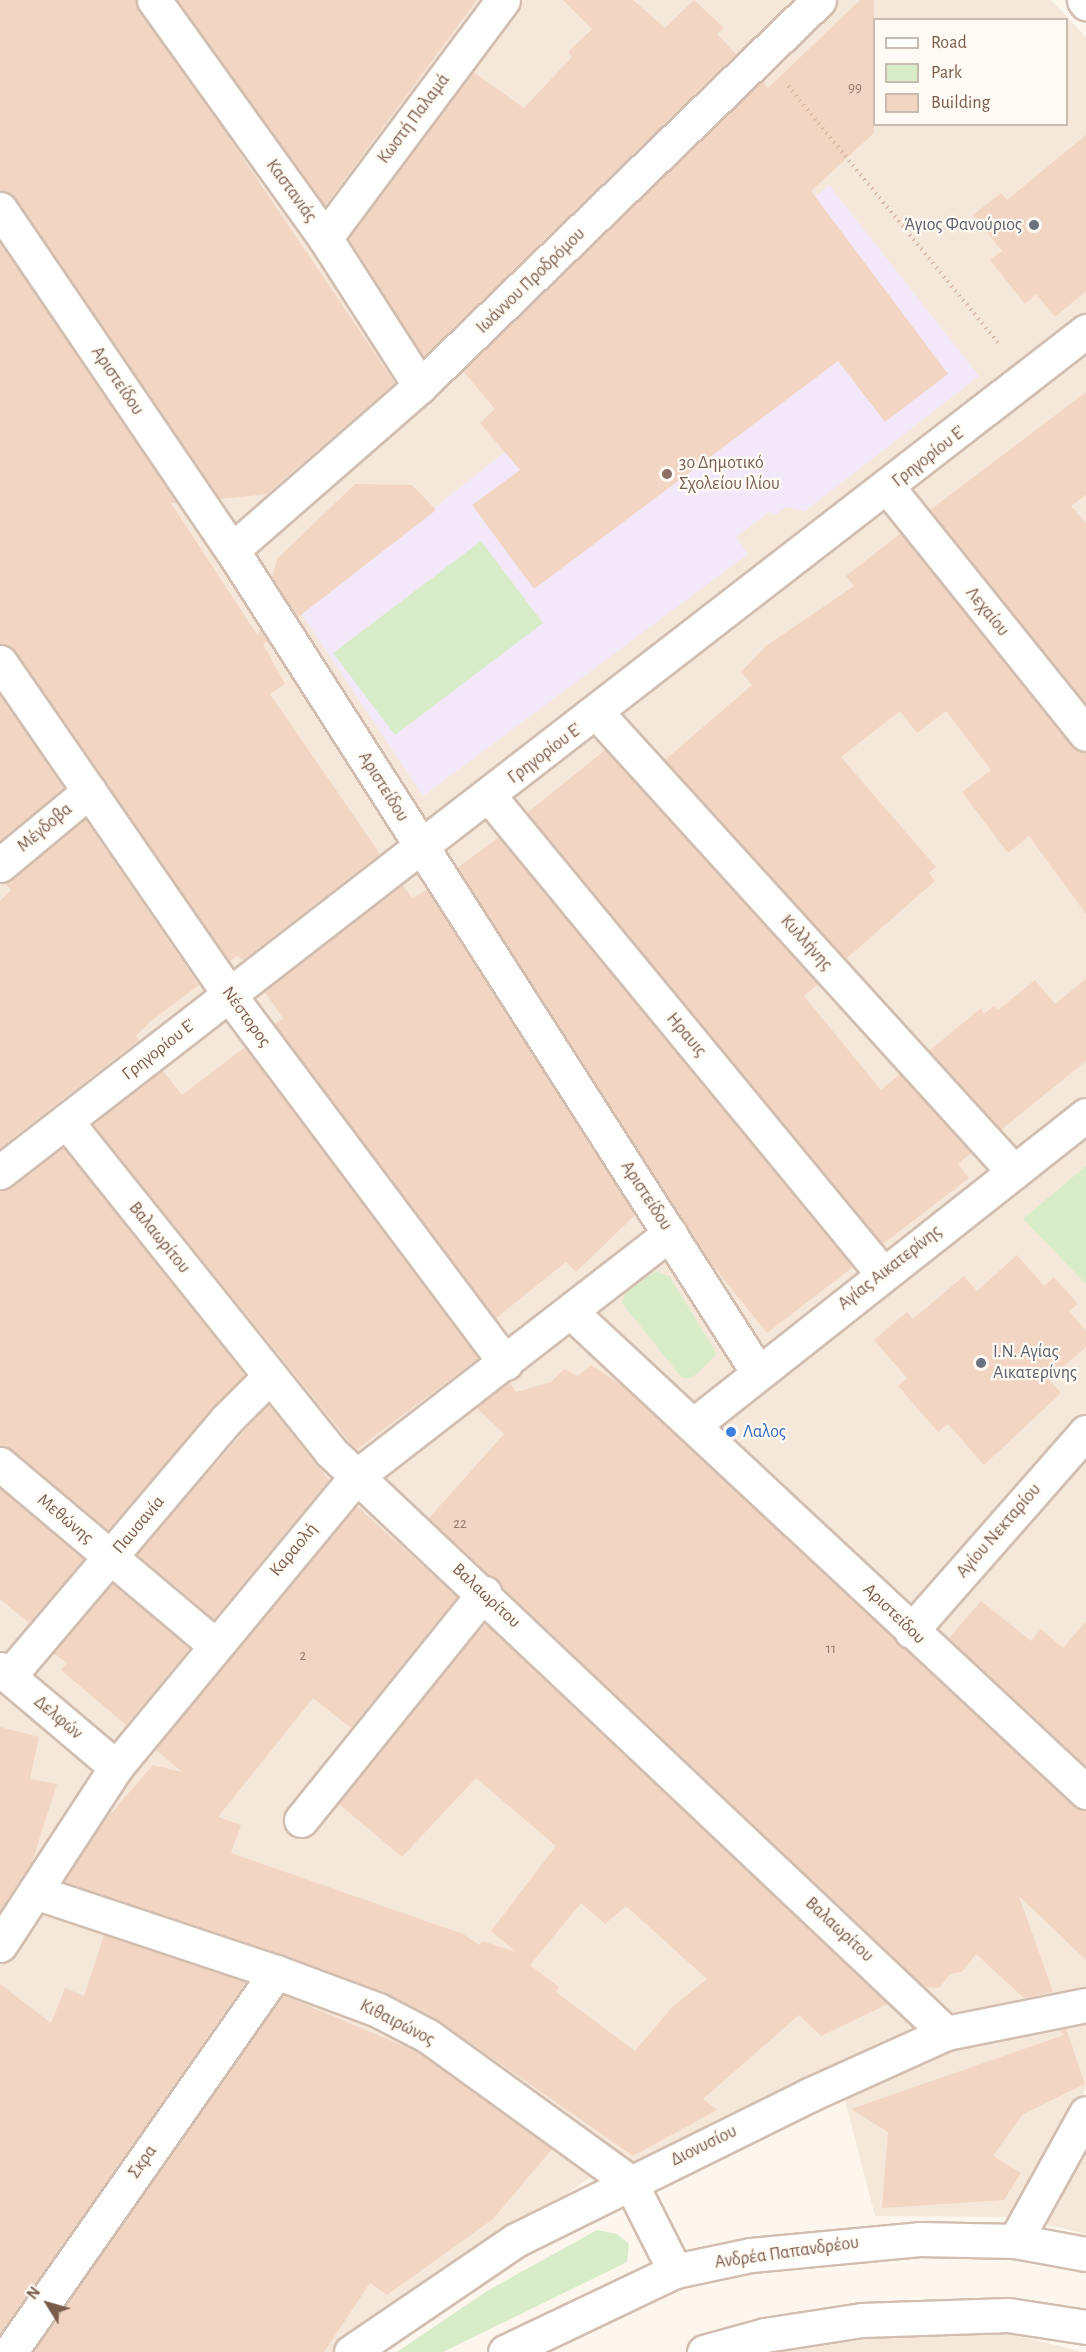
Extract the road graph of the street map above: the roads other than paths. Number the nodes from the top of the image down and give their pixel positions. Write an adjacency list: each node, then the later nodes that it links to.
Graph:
1 (154, 0): 5 (street, Καστανιάς)
2 (503, 0): 5 (street, Κωστή Παλαμά)
3 (819, 0): 7 (street, Ιωάννου Προδρόμου)
4 (0, 209): 9 (street, Αριστείδου)
5 (325, 238): 7 (street, Καστανιάς)
6 (1086, 331): 8 (street, Γρηγορίου Ε')
7 (420, 386): 9 (street, Ιωάννου Προδρόμου)
8 (889, 489): 11 (street, Γρηγορίου Ε'); 12 (street, Λεχαίου)
9 (232, 550): 15 (street, Αριστείδου)
10 (0, 662): 13 (street, Νέστορος)
11 (597, 713): 14 (street, Γρηγορίου Ε'); 21 (street, Κυλλήνης)
12 (1086, 734)
13 (89, 791): 16 (street, Μέγδοβα); 17 (street, Νέστορος)
14 (489, 796): 15 (street, Γρηγορίου Ε'); 23 (street, Ηραυις)
15 (421, 847): 17 (street, Γρηγορίου Ε'); 22 (street, Αριστείδου)
16 (0, 865)
17 (230, 996): 19 (street, Γρηγορίου Ε'); 25 (street, Νέστορος)
18 (1086, 1115): 21 (street, Αγίας Αικατερίνης)
19 (66, 1121): 20 (street, Γρηγορίου Ε'); 27 (street, Βαλαωρίτου)
20 (0, 1172)
21 (1014, 1172): 23 (street, Αγίας Αικατερίνης)
22 (670, 1233): 24 (street, Καραολή); 26 (street, Αριστείδου)
23 (883, 1274): 26 (street, Αγίας Αικατερίνης)
24 (571, 1312): 25 (street, Καραολή); 28 (street, Αριστείδου)
25 (506, 1363): 31 (street, Καραολή)
26 (757, 1371): 28 (street, Αγίας Αικατερίνης)
27 (270, 1376): 31 (street, Βαλαωρίτου); 32 (street, Παυσανία)
28 (696, 1423): 34 (street, Αριστείδου)
29 (1086, 1432): 34 (street, Αγίου Νεκταρίου)
30 (0, 1464): 32 (street, Μεθώνης)
31 (357, 1476): 33 (street, Βαλαωρίτου); 35 (street, Καραολή)
32 (111, 1558): 35 (street, Μεθώνης); 36 (street, Παυσανία)
33 (484, 1593): 39 (street); 44 (street, Βαλαωρίτου)
34 (911, 1631): 38 (street, Αριστείδου)
35 (214, 1644): 37 (street, Καραολή)
36 (4, 1673): 37 (street, Δελφών)
37 (116, 1767): 40 (street, Καραολή)
38 (1086, 1792)
39 (301, 1820)
40 (38, 1893): 41 (street, Καραολή); 42 (street, Κιθαιρώνος)
41 (0, 1945)
42 (276, 1972): 46 (street, Κιθαιρώνος); 51 (street, Σκρα)
43 (1086, 2005): 44 (street, Διονυσίου)
44 (946, 2033): 46 (street, Διονυσίου)
45 (1086, 2113): 47 (street)
46 (630, 2182): 49 (street, Κιθαιρώνος); 52 (street, Διονυσίου)
47 (1014, 2241): 48 (street, Ανδρέα Παπανδρέου); 49 (street, Ανδρέα Παπανδρέου)
48 (1086, 2253)
49 (675, 2271): 53 (street, Ανδρέα Παπανδρέου)
50 (1086, 2327): 54 (street)
51 (10, 2352)
52 (351, 2352)
53 (505, 2352)
54 (704, 2352)

